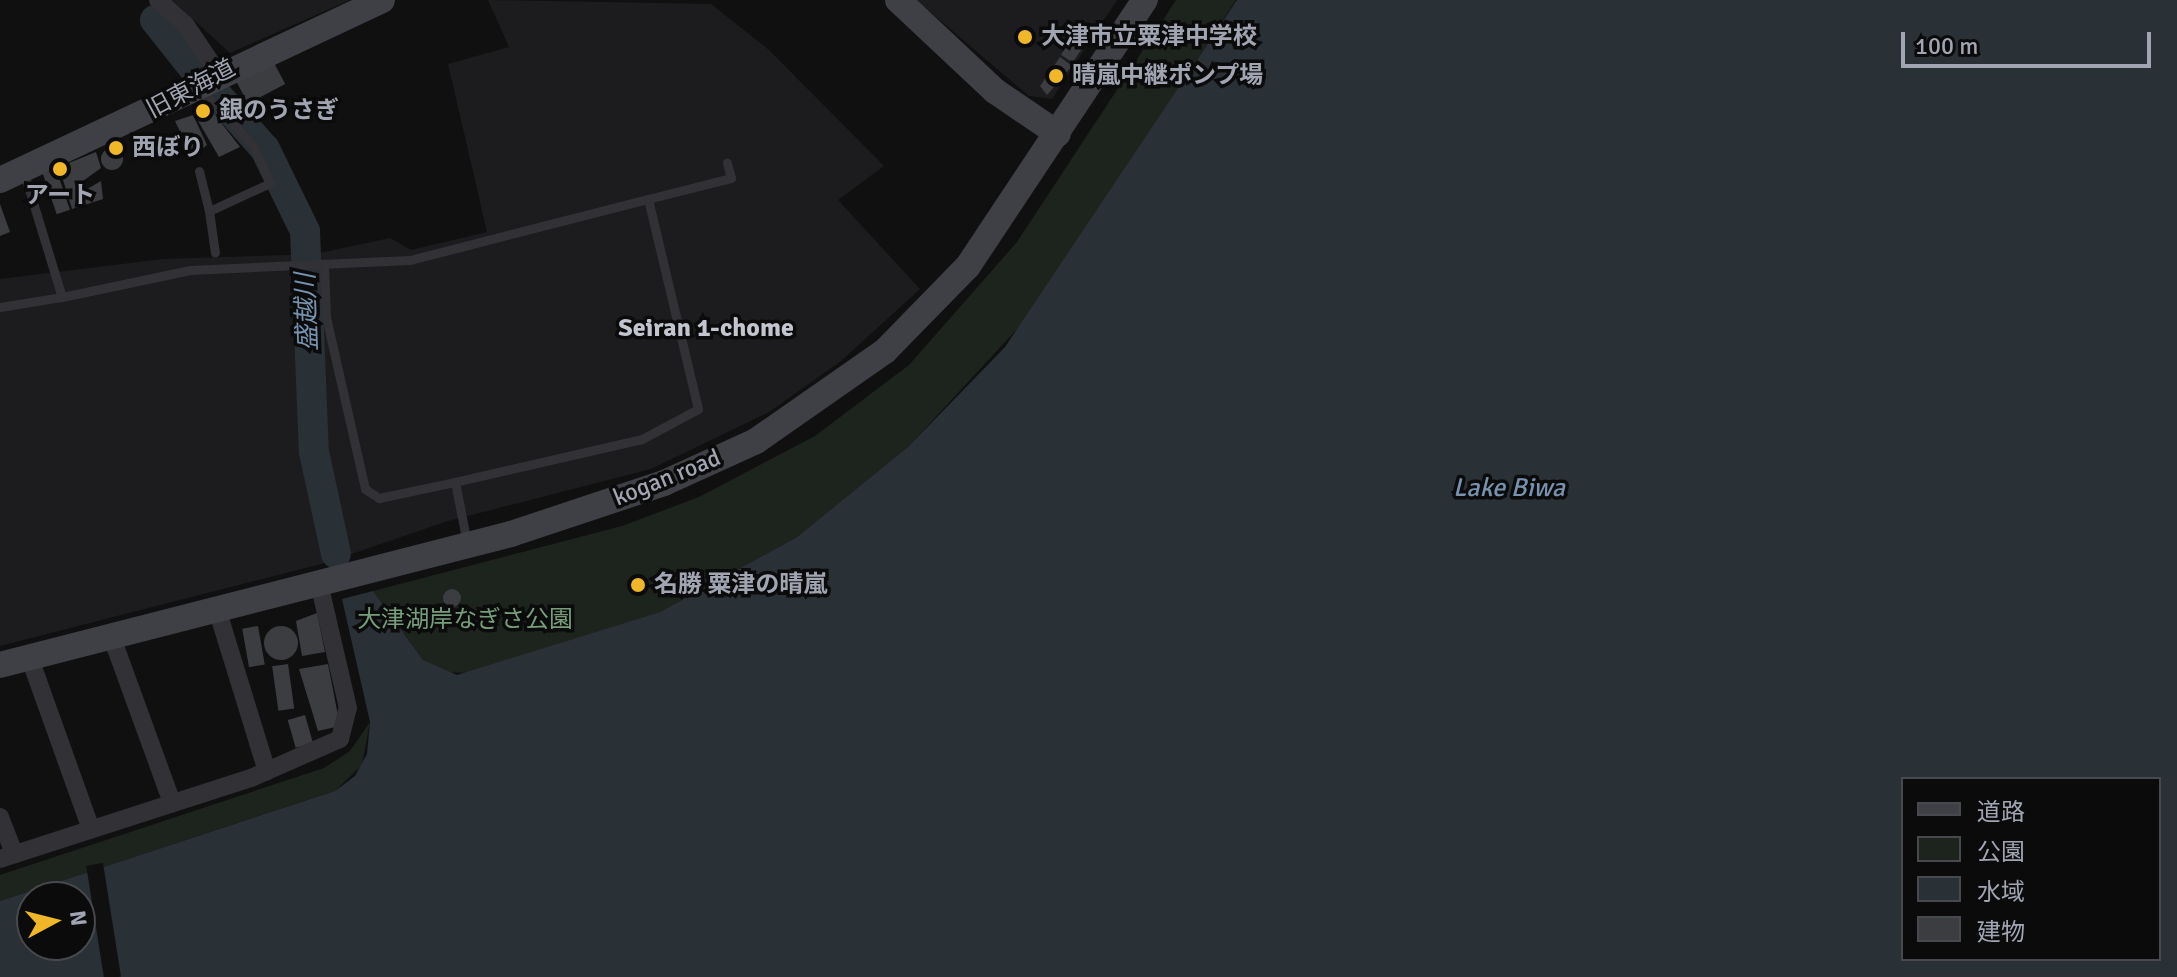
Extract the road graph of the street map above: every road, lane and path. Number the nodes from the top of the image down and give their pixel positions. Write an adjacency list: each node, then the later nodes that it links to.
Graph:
1 (158, 0): 5 (street)
2 (382, 0): 5 (main road, 旧東海道)
3 (898, 0): 6 (main road)
4 (1145, 0): 6 (main road, kogan road)
5 (208, 80): 9 (main road, 旧東海道); 11 (lane)
6 (1058, 134): 17 (main road, kogan road)
7 (727, 163): 10 (lane)
8 (199, 171): 11 (lane)
9 (11, 174): 14 (lane)
10 (648, 199): 13 (lane); 16 (lane)
11 (209, 211): 12 (lane)
12 (215, 253)
13 (322, 265): 14 (lane); 16 (lane)
14 (62, 297): 15 (lane)
15 (0, 307)
16 (455, 482): 17 (lane)
17 (468, 545): 18 (main road, kogan road)
18 (319, 583): 19 (main road, kogan road); 23 (street)
19 (217, 609): 20 (main road, kogan road); 23 (street)
20 (111, 635): 21 (main road, kogan road); 24 (street)
21 (29, 656): 22 (main road, kogan road); 26 (street)
22 (0, 665)
23 (267, 772): 24 (street)
24 (172, 803): 26 (street)
25 (0, 817): 27 (street)
26 (91, 829): 27 (street)
27 (7, 857)

